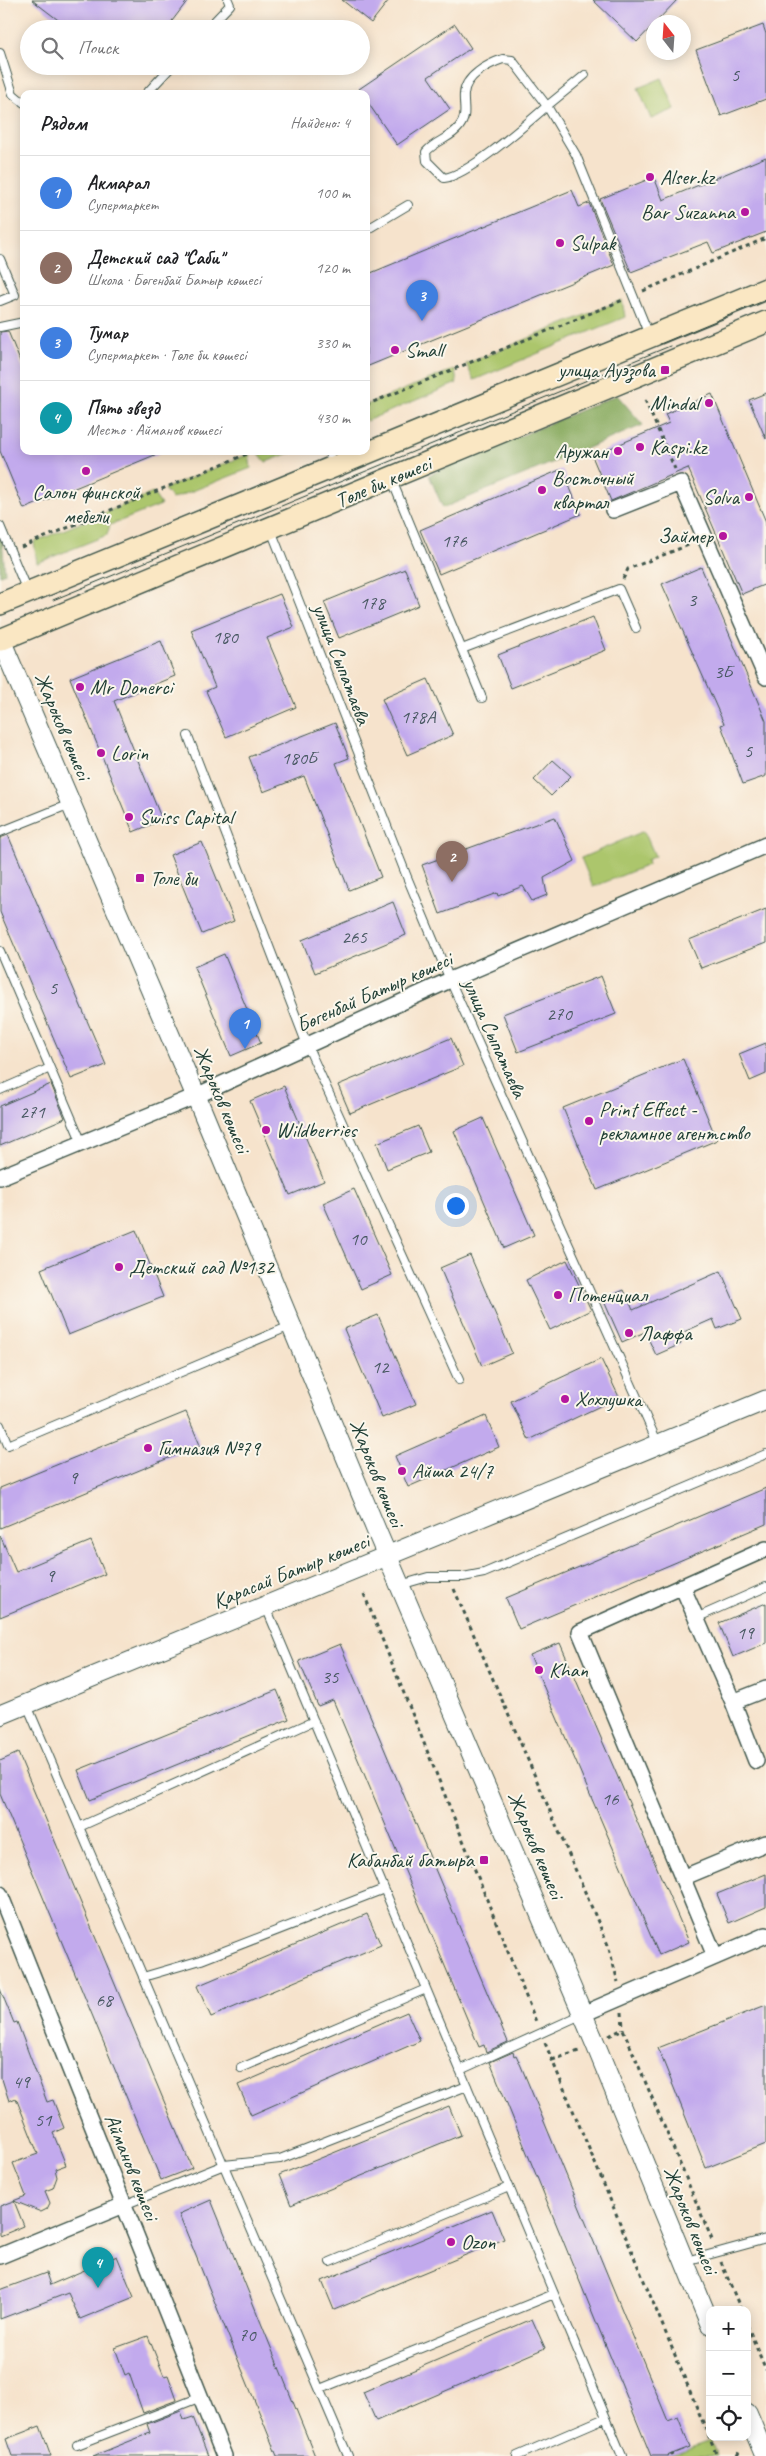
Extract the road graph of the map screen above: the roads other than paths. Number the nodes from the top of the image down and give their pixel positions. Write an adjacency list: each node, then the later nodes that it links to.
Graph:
1 (228, 0): 2 (lane)
2 (216, 20)
3 (0, 53): 7 (lane)
4 (164, 75): 6 (lane)
5 (585, 75): 8 (lane)
6 (150, 90)
7 (20, 100)
8 (547, 106): 8 (lane); 17 (lane)
9 (408, 205): 10 (lane)
10 (370, 228)
11 (0, 259): 13 (lane)
12 (766, 289): 17 (main road, Төле би көшесі)
13 (0, 301)
14 (766, 322): 20 (main road, Төле би көшесі)
15 (20, 323): 16 (lane)
16 (0, 327)
17 (649, 336): 18 (main road, Төле би көшесі)
18 (370, 444)
19 (331, 459): 24 (main road, Төле би көшесі)
20 (391, 478): 23 (main road, Төле би көшесі); 28 (lane)
21 (612, 510): 29 (street)
22 (0, 526): 24 (lane)
23 (270, 529): 27 (main road, Төле би көшесі); 36 (lane, улица Сыпатаева)
24 (27, 593): 25 (main road, Төле би көшесі)
25 (0, 604)
26 (636, 628): 28 (lane)
27 (0, 640): 32 (street, Жароков көшесі)
28 (462, 649): 30 (lane)
29 (766, 678)
30 (482, 698)
31 (188, 736): 37 (lane)
32 (71, 803): 33 (lane); 40 (street, Жароков көшесі)
33 (0, 832)
34 (766, 845): 36 (street, Бөгенбай Батыр көшесі)
35 (0, 951): 38 (lane)
36 (450, 980): 37 (street, Бөгенбай Батыр көшесі); 47 (lane, улица Сыпатаева)
37 (307, 1045): 40 (street, Бөгенбай Батыр көшесі); 44 (lane)
38 (50, 1068): 39 (lane); 41 (lane)
39 (0, 1090)
40 (196, 1096): 41 (street, Бөгенбай Батыр көшесі); 43 (street, Жароков көшесі)
41 (82, 1143): 42 (street, Бөгенбай Батыр көшесі)
42 (0, 1177)
43 (292, 1325): 46 (lane); 50 (street, Жароков көшесі)
44 (459, 1380)
45 (766, 1400): 47 (street, Қарасай Батыр көшесі)
46 (0, 1425)
47 (658, 1444): 50 (street, Қарасай Батыр көшесі)
48 (766, 1454): 51 (lane)
49 (766, 1549): 52 (street)
50 (388, 1556): 51 (street, Жароков көшесі); 54 (street, Қарасай Батыр көшесі)
51 (400, 1585): 71 (street, Жароков көшесі)
52 (682, 1586): 55 (street); 64 (street)
53 (766, 1587): 55 (lane)
54 (266, 1606): 58 (street, Қарасай Батыр көшесі); 60 (lane)
55 (696, 1618): 57 (street)
56 (766, 1690): 57 (street)
57 (733, 1702): 61 (street)
58 (27, 1705): 59 (street, Қарасай Батыр көшесі); 62 (lane)
59 (0, 1715)
60 (314, 1721): 62 (lane); 65 (lane)
61 (756, 1761)
62 (79, 1827): 69 (lane)
63 (766, 1844): 64 (street)
64 (682, 1878): 68 (street)
65 (384, 1889): 69 (lane); 70 (lane)
66 (0, 1894): 77 (street, Айманов көшесі)
67 (766, 1935): 68 (street)
68 (716, 1956): 71 (street)
69 (143, 1977): 75 (lane)
70 (426, 1989): 72 (lane); 73 (lane)
71 (583, 2014): 73 (lane); 81 (street, Жароков көшесі)
72 (241, 2068)
73 (460, 2070): 74 (lane)
74 (467, 2086): 75 (lane); 76 (lane)
75 (224, 2165): 77 (lane); 84 (lane)
76 (509, 2187): 80 (lane); 82 (lane)
77 (124, 2205): 79 (street); 85 (street, Айманов көшесі)
78 (766, 2239): 81 (lane)
79 (0, 2256)
80 (330, 2262)
81 (684, 2262): 83 (street, Жароков көшесі)
82 (554, 2294): 84 (lane); 86 (lane)
83 (706, 2314)
84 (320, 2390): 90 (lane)
85 (201, 2397): 88 (lane); 89 (street, Айманов көшесі)
86 (605, 2418): 91 (lane); 92 (lane)
87 (751, 2423): 93 (street)
88 (77, 2445)
89 (224, 2456)
90 (348, 2456)
91 (516, 2456)
92 (622, 2456)
93 (765, 2456)

